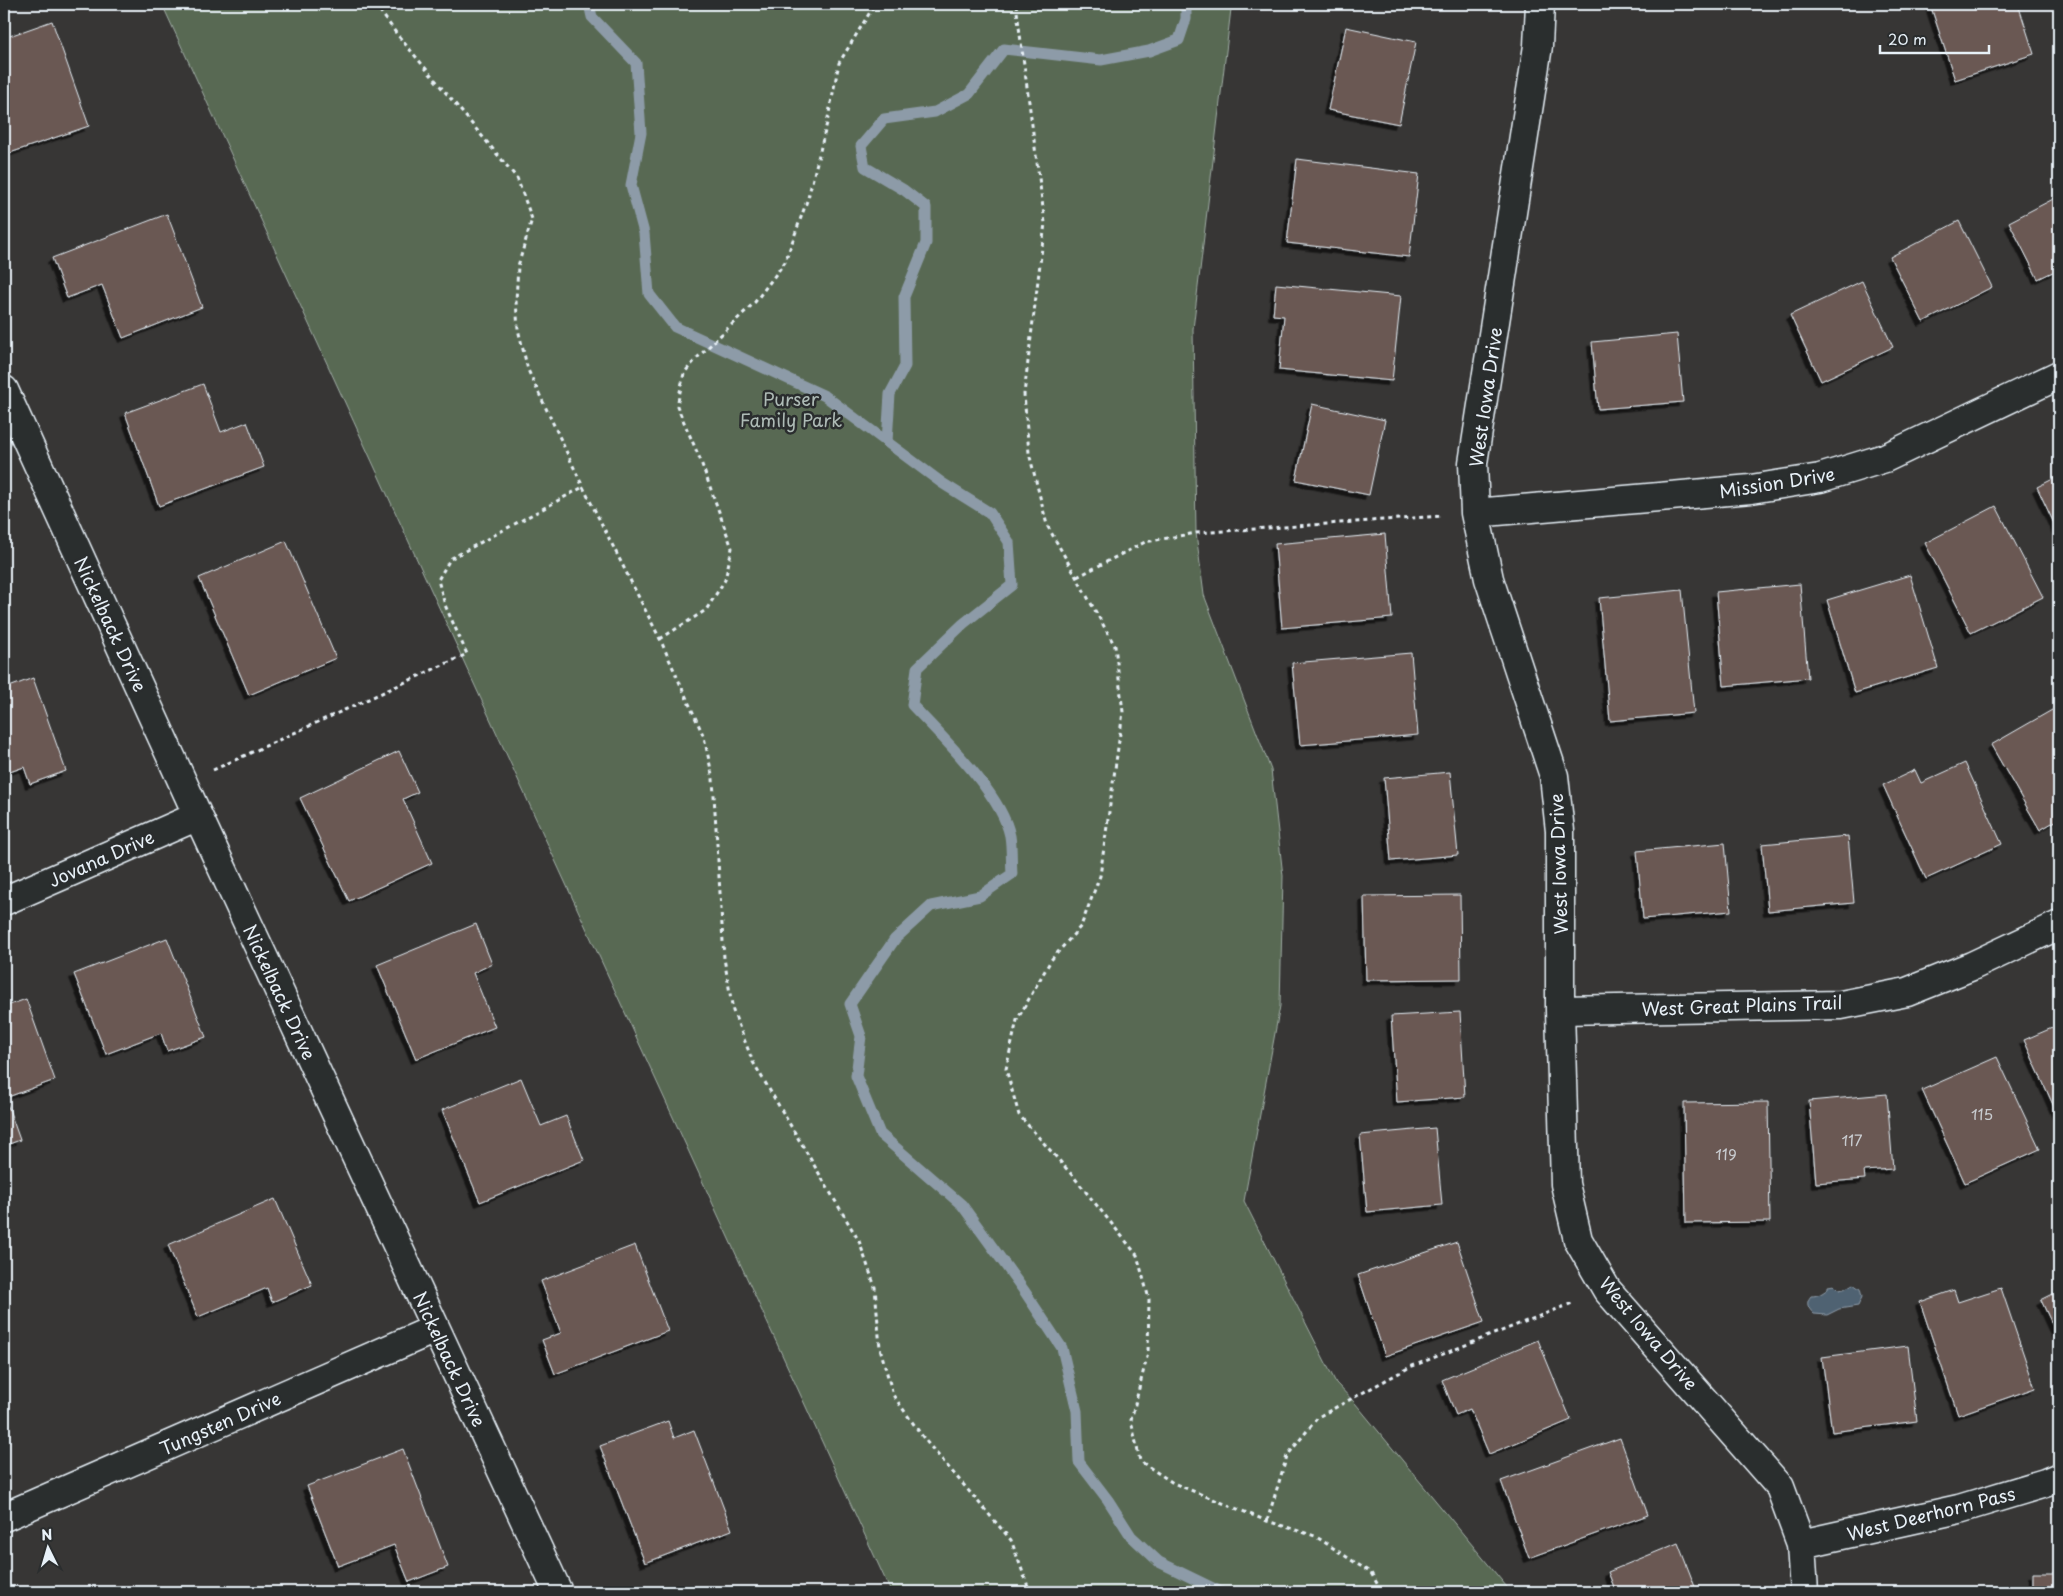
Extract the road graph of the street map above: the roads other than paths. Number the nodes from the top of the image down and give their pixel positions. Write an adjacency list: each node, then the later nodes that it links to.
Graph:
1 (1540, 4): 4 (street, West Iowa Drive)
2 (2059, 375): 4 (street, Mission Drive)
3 (4, 390): 5 (street, Nickelback Drive)
4 (1475, 513): 8 (street, West Iowa Drive)
5 (198, 816): 6 (street, Jovana Drive); 9 (street, Nickelback Drive)
6 (4, 901)
7 (2059, 925): 8 (street, West Great Plains Trail)
8 (1560, 1010): 12 (street, West Iowa Drive)
9 (435, 1329): 11 (street, Tungsten Drive); 13 (street, Nickelback Drive)
10 (2059, 1477): 12 (street, West Deerhorn Pass)
11 (4, 1517)
12 (1801, 1544): 14 (street, West Iowa Drive)
13 (558, 1592)
14 (1804, 1592)

